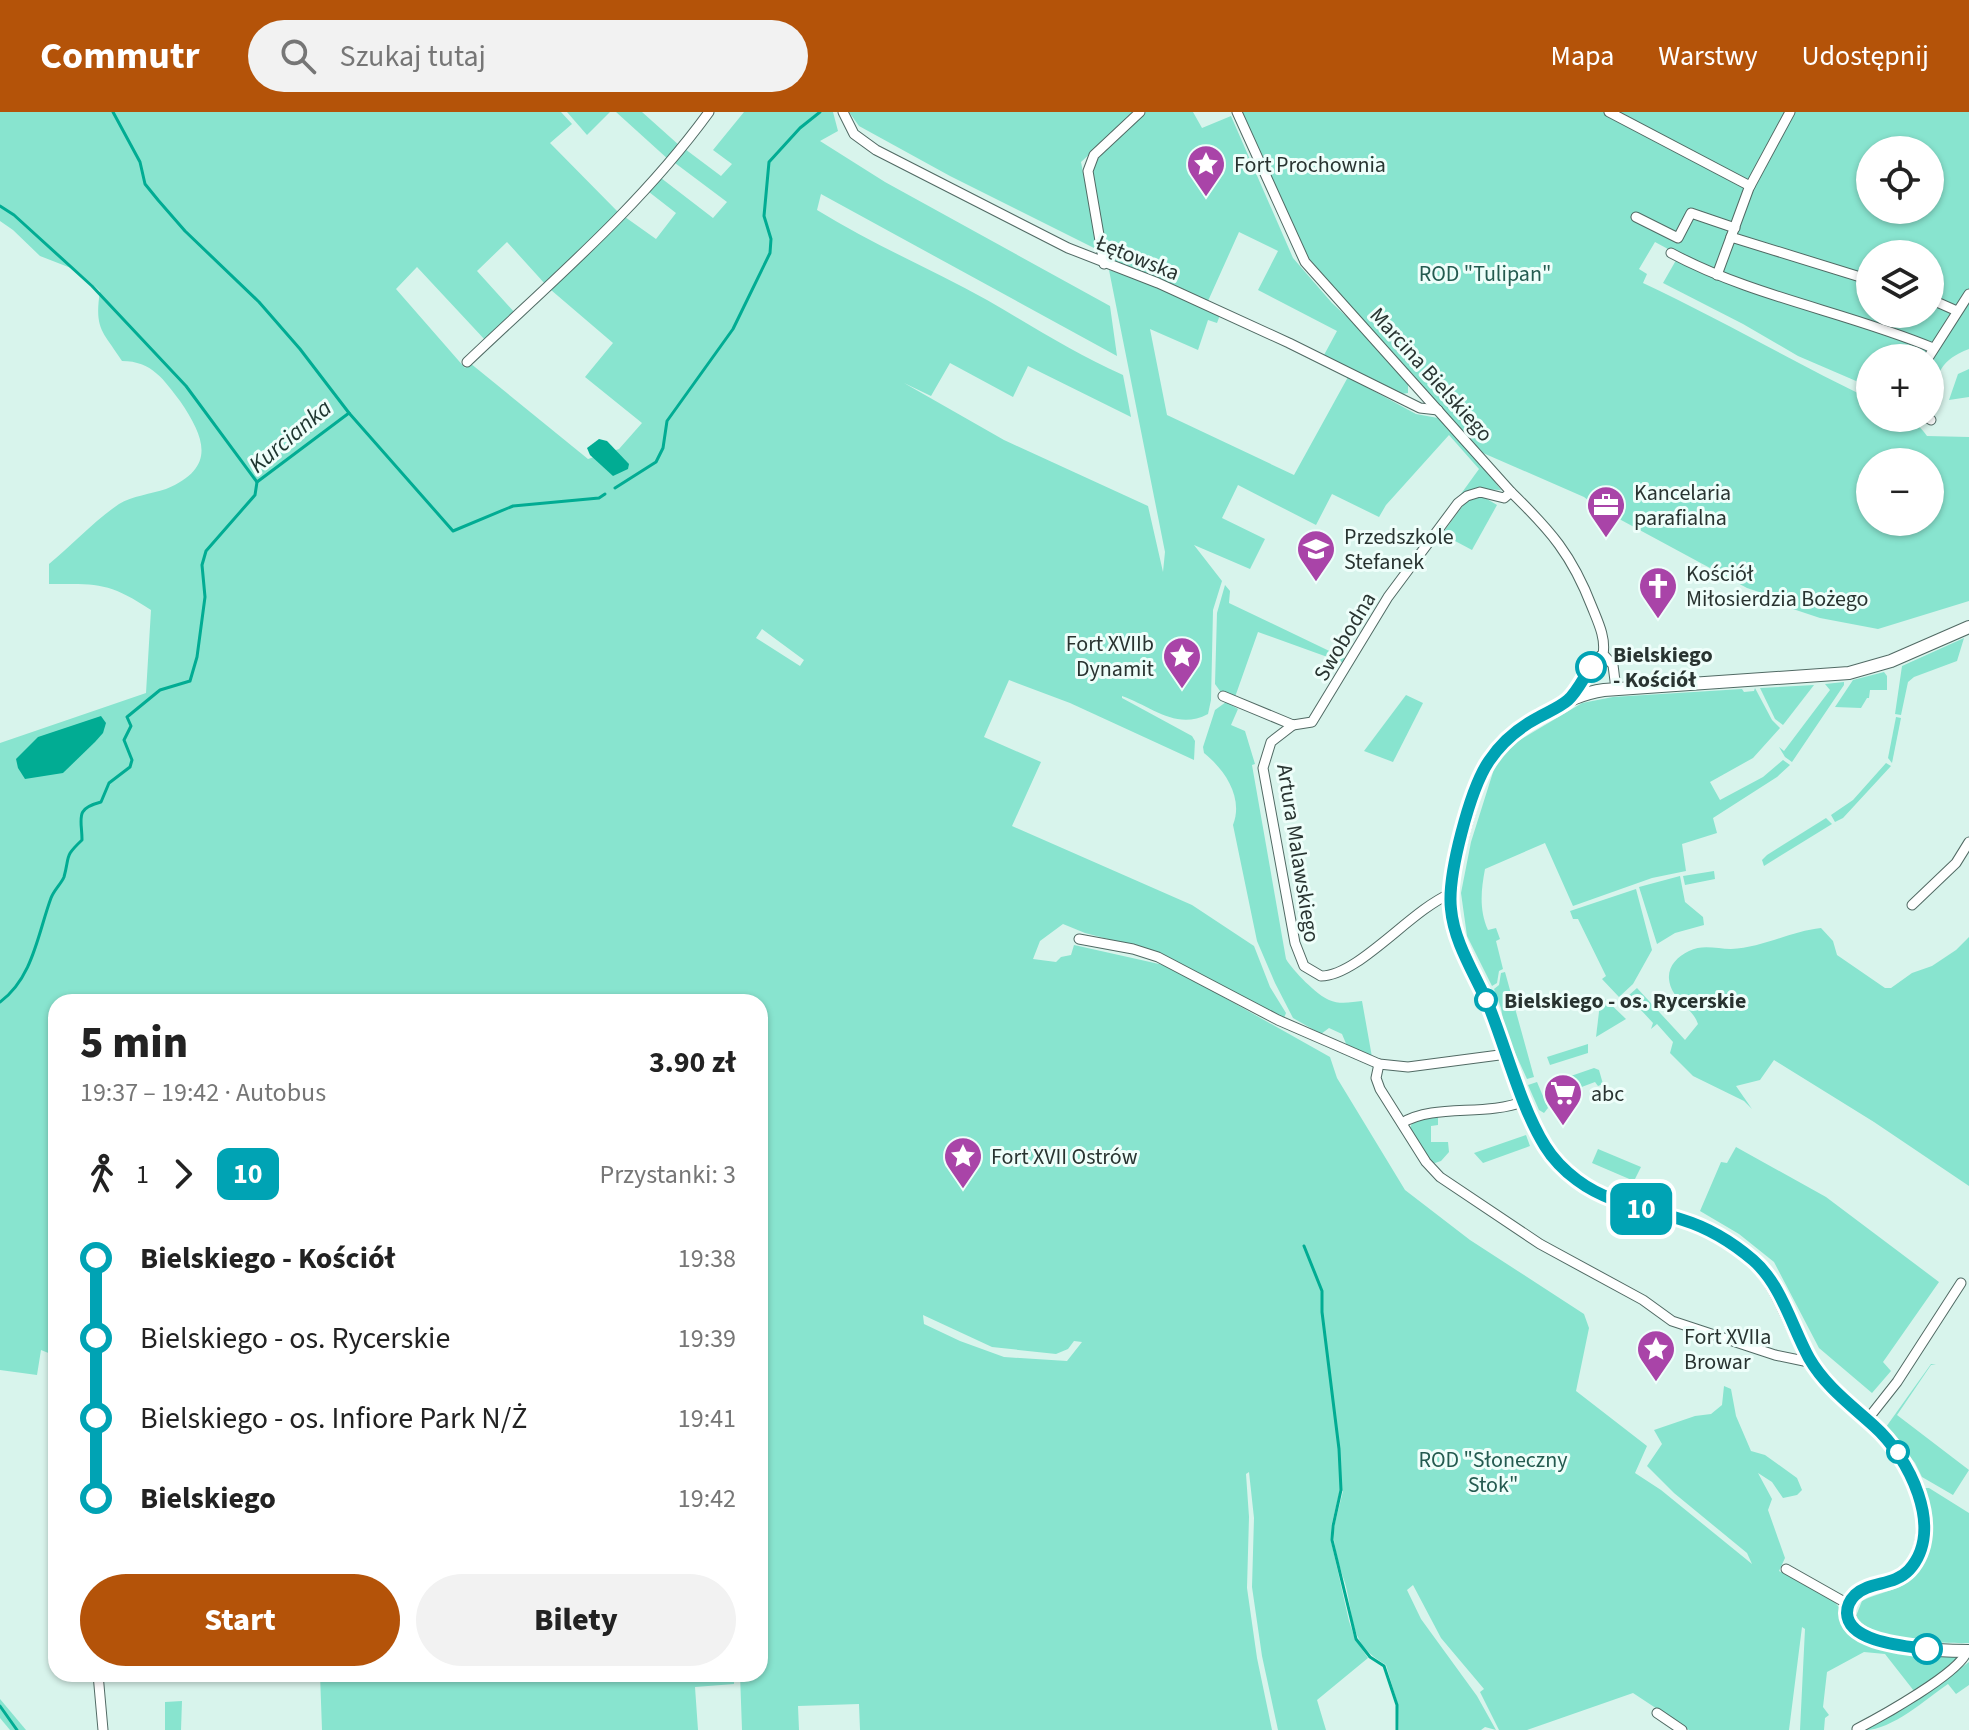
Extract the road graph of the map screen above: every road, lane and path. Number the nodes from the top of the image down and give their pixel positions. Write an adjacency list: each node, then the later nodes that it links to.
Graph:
1 (709, 112): 18 (street)
2 (843, 112): 11 (street, Łętowska)
3 (1140, 112): 11 (street)
4 (1237, 112): 19 (street, Marcina Bielskiego)
5 (1609, 112): 7 (street)
6 (1790, 112): 7 (street)
7 (1750, 186): 9 (street)
8 (1636, 217): 9 (street)
9 (1733, 232): 12 (street); 13 (street)
10 (1671, 253): 12 (street)
11 (1104, 264): 19 (street, Łętowska)
12 (1717, 275): 16 (street)
13 (1856, 275)
14 (1969, 294): 15 (street)
15 (1963, 308): 17 (street)
16 (1917, 344)
17 (1937, 344)
18 (467, 362)
19 (1438, 410): 20 (street, Marcina Bielskiego)
20 (1511, 492): 22 (street, Marcina Bielskiego); 28 (street, Swobodna)
21 (1969, 627): 24 (street)
22 (1603, 654): 23 (street); 24 (street, Marcina Bielskiego)
23 (1586, 674): 25 (street); 27 (street)
24 (1616, 689): 25 (street)
25 (1597, 691): 27 (street)
26 (1223, 696): 28 (street)
27 (1569, 700): 30 (street)
28 (1293, 725): 30 (street, Artura Malawskiego)
29 (1969, 842): 31 (street)
30 (1450, 894): 33 (street)
31 (1912, 905)
32 (1079, 939): 34 (street)
33 (1507, 1054): 34 (street); 35 (street)
34 (1379, 1064): 36 (street)
35 (1525, 1101): 36 (street); 38 (street)
36 (1402, 1123): 38 (street)
37 (1961, 1283): 39 (street)
38 (1809, 1358): 39 (street)
39 (1867, 1420): 41 (street)
40 (1786, 1569): 41 (street)
41 (1848, 1604): 42 (street)
42 (1968, 1651): 45 (street)
43 (99, 1682): 46 (street)
44 (1657, 1713): 47 (street)
45 (1857, 1729)
46 (103, 1730)
47 (1682, 1730)

